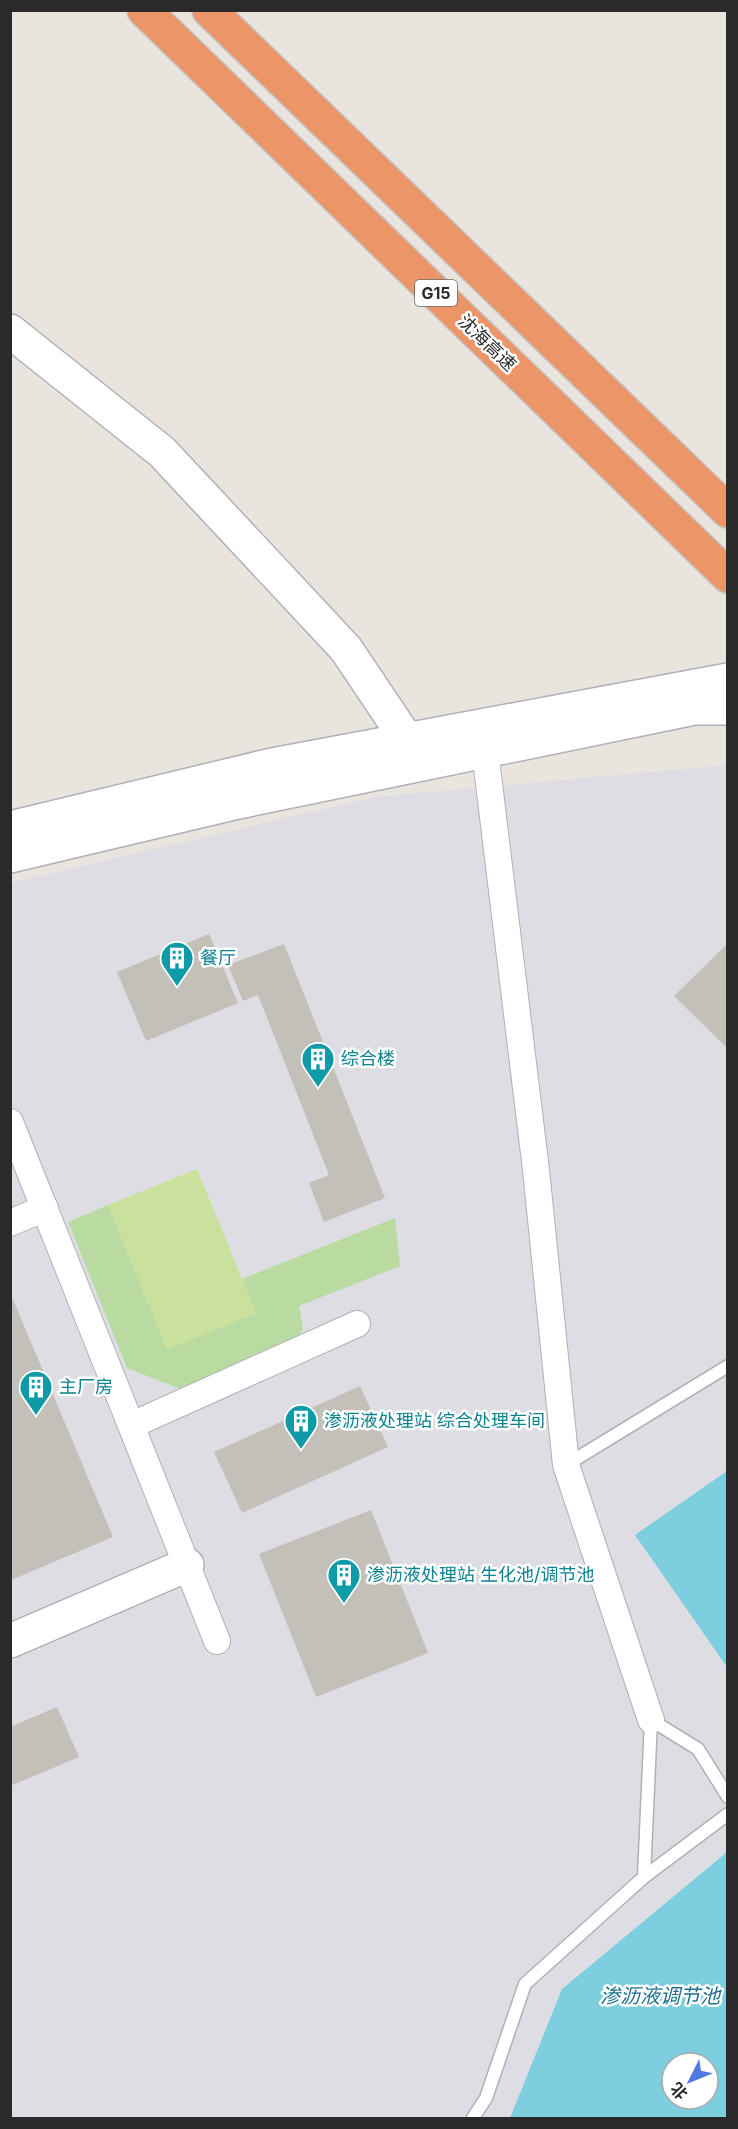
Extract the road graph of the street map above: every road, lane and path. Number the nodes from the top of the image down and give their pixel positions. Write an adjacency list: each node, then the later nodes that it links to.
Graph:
1 (144, 10): 5 (highway, 沈海高速 / G15)
2 (209, 10): 4 (highway, G15)
3 (10, 331): 9 (main road)
4 (728, 511)
5 (728, 576)
6 (728, 680): 7 (main road)
7 (693, 697): 8 (main road); 9 (main road); 10 (main road)
8 (728, 708)
9 (407, 740): 11 (main road)
10 (485, 751): 12 (main road); 19 (street)
11 (10, 828)
12 (10, 856)
13 (10, 1122): 14 (street)
14 (45, 1208): 15 (street); 18 (street)
15 (10, 1223)
16 (357, 1324): 18 (street)
17 (728, 1366): 19 (lane)
18 (132, 1425): 20 (street)
19 (566, 1465): 23 (street)
20 (187, 1565): 21 (main road); 22 (street)
21 (10, 1641)
22 (217, 1641)
23 (651, 1719): 24 (lane); 26 (lane)
24 (728, 1797)
25 (728, 1814): 26 (lane)
26 (644, 1876): 27 (lane)
27 (473, 2118)

